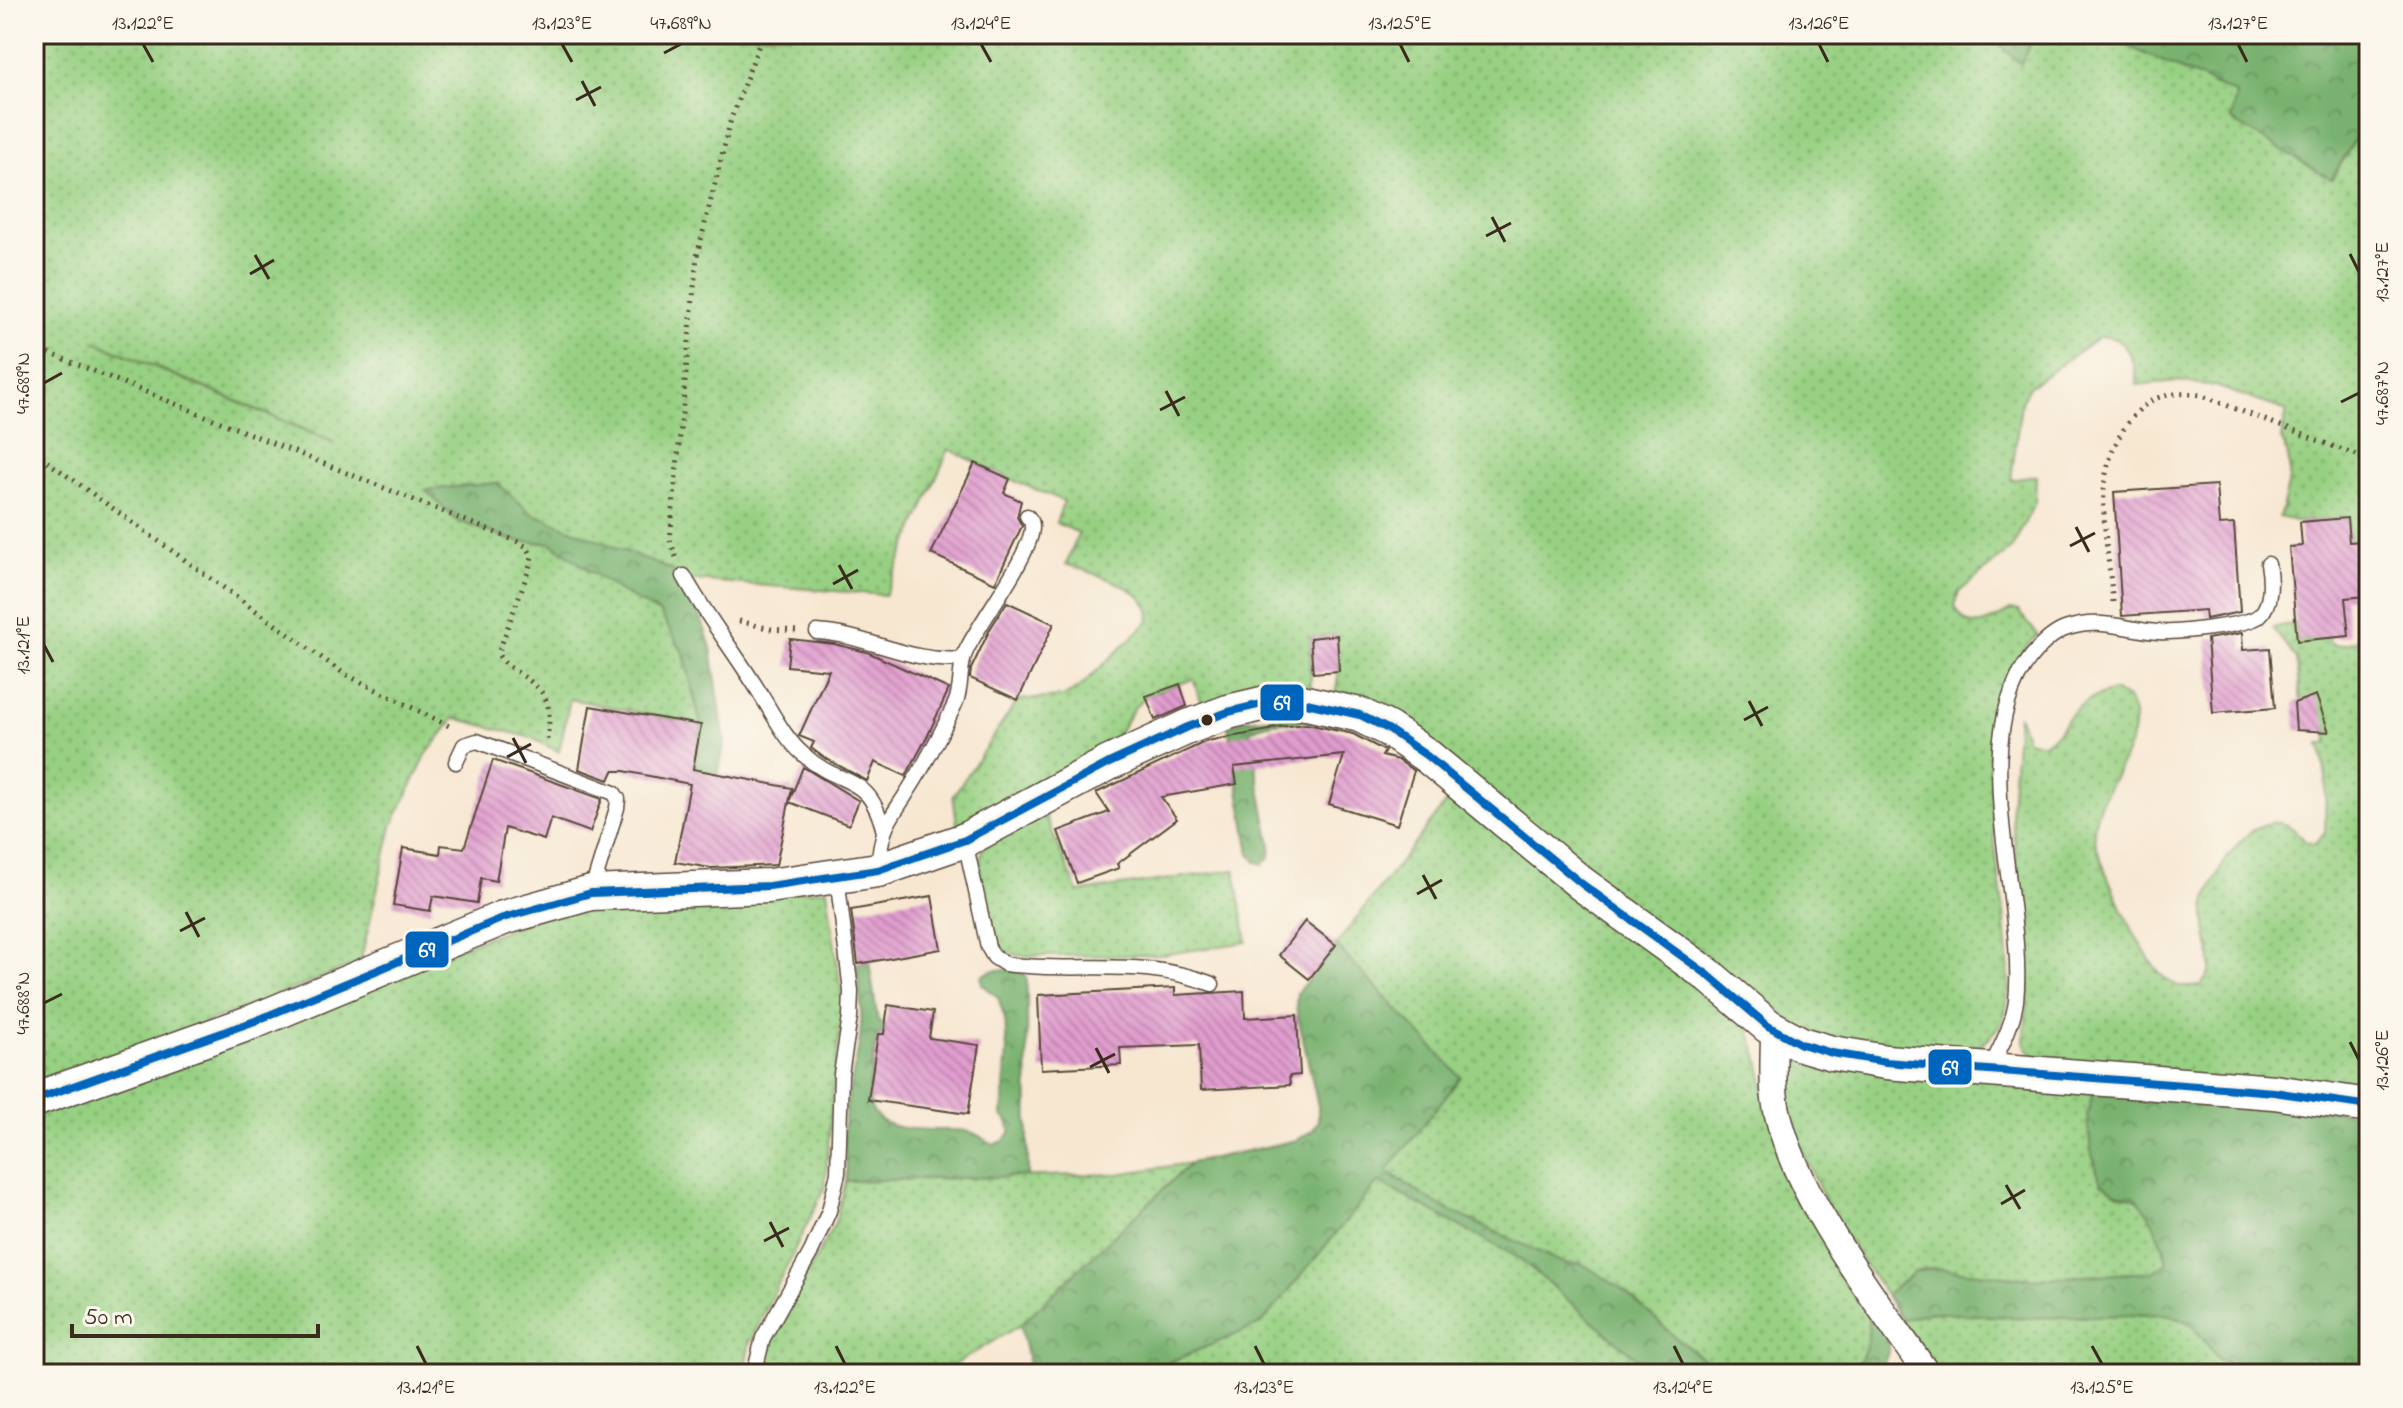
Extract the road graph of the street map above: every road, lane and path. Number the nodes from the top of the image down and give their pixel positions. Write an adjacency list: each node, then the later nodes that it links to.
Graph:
1 (763, 34): 7 (path)
2 (34, 347): 14 (path)
3 (34, 452): 12 (path)
4 (2369, 460): 9 (path)
5 (1027, 516): 11 (lane)
6 (2268, 564): 9 (lane)
7 (684, 576): 8 (lane)
8 (700, 606): 10 (path); 15 (lane)
9 (2115, 623): 22 (lane)
10 (817, 632): 11 (lane)
11 (963, 659): 15 (lane)
12 (477, 741): 13 (lane); 14 (lane)
13 (456, 762)
14 (542, 765): 19 (lane)
15 (884, 832): 17 (lane)
16 (965, 840): 17 (street); 20 (lane); 21 (street)
17 (878, 870): 18 (street)
18 (837, 877): 19 (street); 25 (lane)
19 (591, 893): 23 (street)
20 (1212, 984)
21 (1774, 1030): 22 (street); 26 (street)
22 (1990, 1069): 24 (street)
23 (34, 1100)
24 (2369, 1106)
25 (754, 1374)
26 (1927, 1374)

